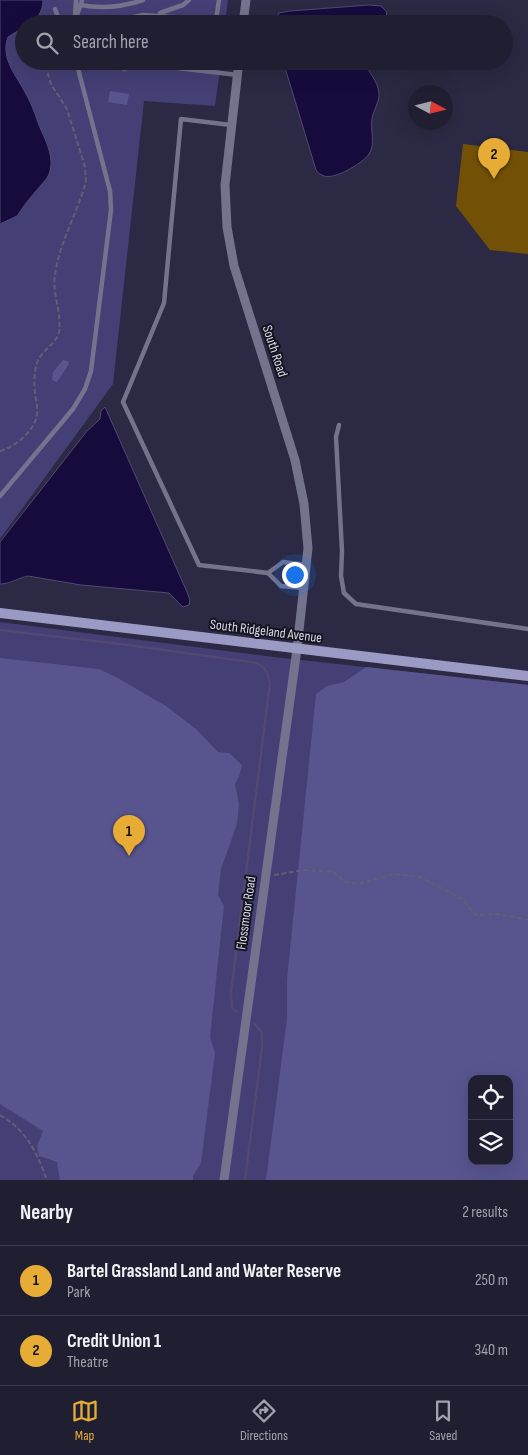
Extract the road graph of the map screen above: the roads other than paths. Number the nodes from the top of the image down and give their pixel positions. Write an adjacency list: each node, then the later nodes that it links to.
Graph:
1 (76, 0): 9 (lane)
2 (143, 0): 6 (lane)
3 (189, 0): 12 (lane)
4 (218, 0): 13 (lane)
5 (246, 0): 14 (street)
6 (81, 3): 10 (lane)
7 (56, 9): 8 (lane)
8 (58, 15)
9 (75, 15)
10 (77, 15)
11 (143, 15): 12 (lane)
12 (154, 15)
13 (216, 15)
14 (244, 15)
15 (78, 70): 21 (lane)
16 (190, 70): 18 (lane)
17 (238, 70): 18 (street, South Road)
18 (238, 76): 19 (street, South Road)
19 (232, 125): 22 (street, South Road); 23 (lane)
20 (339, 425): 26 (lane)
21 (0, 496)
22 (306, 565): 23 (lane); 24 (street, South Road)
23 (268, 573): 24 (lane)
24 (304, 588): 27 (street, South Road)
25 (0, 613): 27 (street, South Ridgeland Avenue)
26 (528, 629)
27 (297, 649): 28 (street, South Ridgeland Avenue); 29 (street, Flossmoor Road)
28 (528, 676)
29 (224, 1180)

